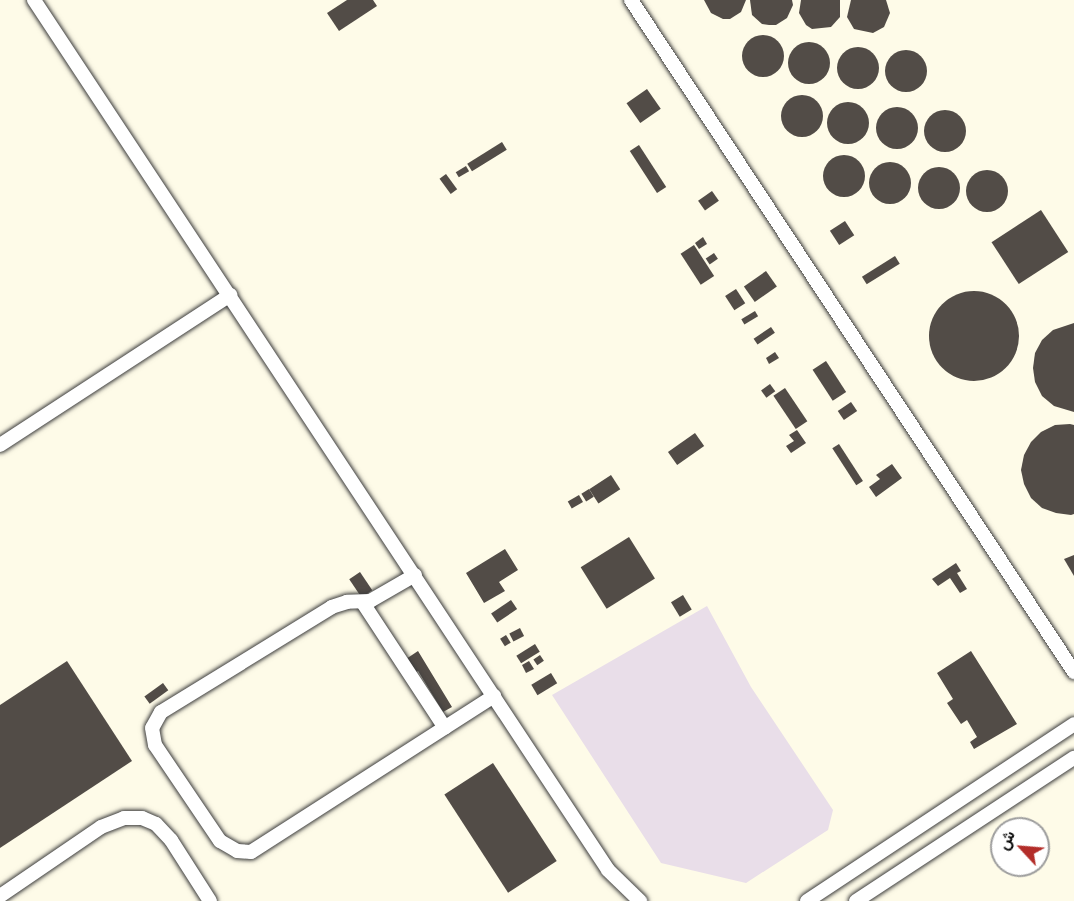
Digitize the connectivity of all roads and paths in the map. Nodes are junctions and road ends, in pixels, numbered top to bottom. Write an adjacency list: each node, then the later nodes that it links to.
1 (34, 0): 3 (street)
2 (631, 0): 7 (street)
3 (230, 296): 4 (street); 5 (street)
4 (0, 445)
5 (415, 575): 6 (street); 8 (street)
6 (363, 603): 10 (street); 10 (street)
7 (1074, 672)
8 (494, 696): 10 (street); 12 (street)
9 (1074, 724): 17 (street)
10 (446, 728)
11 (1074, 758): 18 (street)
12 (608, 870): 15 (street); 16 (street)
13 (0, 896): 14 (street)
14 (210, 901)
15 (620, 901)
16 (640, 901)
17 (807, 901)
18 (856, 901)

